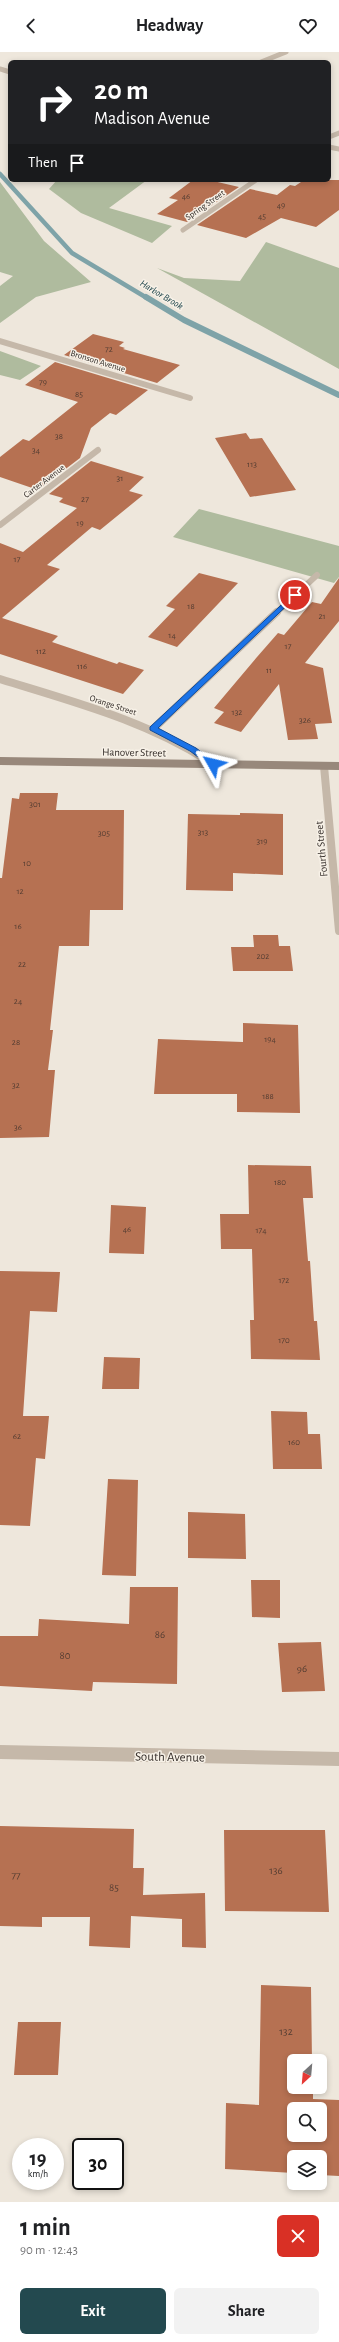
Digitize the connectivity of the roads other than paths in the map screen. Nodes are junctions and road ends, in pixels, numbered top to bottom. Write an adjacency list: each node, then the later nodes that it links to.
1 (286, 52): 2 (street)
2 (266, 60)
3 (253, 182): 4 (street, Spring Street)
4 (184, 230)
5 (0, 342): 6 (street, Bronson Avenue)
6 (190, 398)
7 (98, 450): 8 (street, Carter Avenue)
8 (0, 525)
9 (317, 575): 11 (street)
10 (0, 680): 11 (street, Orange Street)
11 (153, 729): 13 (street, Orange Street)
12 (0, 761): 13 (main road, Hanover Street)
13 (213, 764): 14 (main road, Hanover Street)
14 (324, 766): 15 (main road, Hanover Street); 16 (street, Fourth Street)
15 (339, 766)
16 (339, 931)
17 (0, 1752): 18 (street, South Avenue)
18 (339, 1759)

